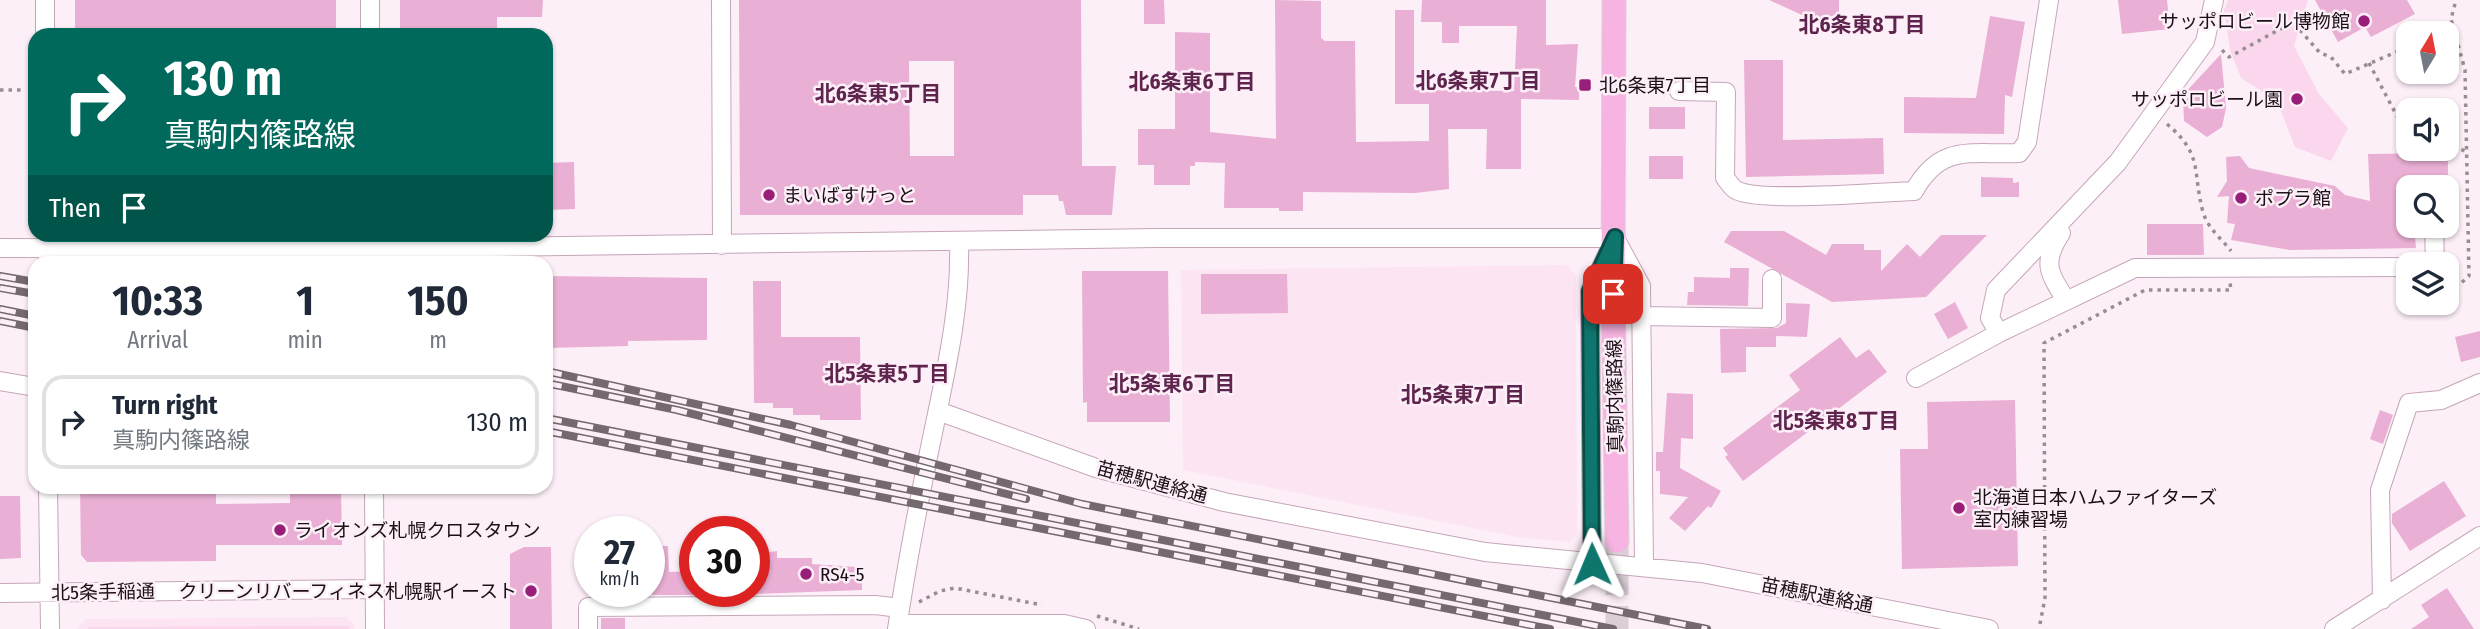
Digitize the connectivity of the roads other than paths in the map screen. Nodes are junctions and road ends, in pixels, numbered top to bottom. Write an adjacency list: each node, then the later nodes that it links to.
1 (44, 0): 7 (street)
2 (370, 0): 8 (street)
3 (721, 0): 13 (street)
4 (1614, 0): 11 (main road, 真駒内篠路線)
5 (2049, 0): 9 (street)
6 (2214, 0): 10 (street)
7 (45, 28)
8 (370, 28)
9 (1679, 91)
10 (2077, 206): 19 (street); 21 (street)
11 (1615, 237): 12 (street); 20 (street); 30 (main road, 真駒内篠路線); 31 (street)
12 (959, 242): 13 (street); 26 (street)
13 (722, 245): 16 (street)
14 (0, 248): 15 (street)
15 (48, 249): 16 (street)
16 (373, 249)
17 (2396, 267): 19 (street)
18 (1772, 279): 20 (street)
19 (2066, 300): 21 (street)
20 (1641, 316): 32 (street)
21 (1999, 333): 22 (street)
22 (1916, 378)
23 (0, 381): 25 (street)
24 (2480, 383): 36 (street)
25 (28, 386)
26 (938, 411): 31 (street, 苗穂駅連絡通); 37 (street)
27 (48, 494): 34 (street)
28 (374, 494): 33 (street)
29 (2480, 536): 36 (street)
30 (1617, 541)
31 (1592, 564): 32 (street, 苗穂駅連絡通)
32 (1644, 566): 43 (street, 苗穂駅連絡通)
33 (375, 589): 34 (street, 北5条手稲通); 41 (street)
34 (49, 592): 35 (street, 北5条手稲通); 40 (street)
35 (0, 593)
36 (2382, 600): 39 (street)
37 (898, 620): 38 (street); 42 (street)
38 (1090, 622)
39 (2360, 622): 44 (street)
40 (50, 629)
41 (375, 629)
42 (587, 629)
43 (1989, 629)
44 (2334, 629)

